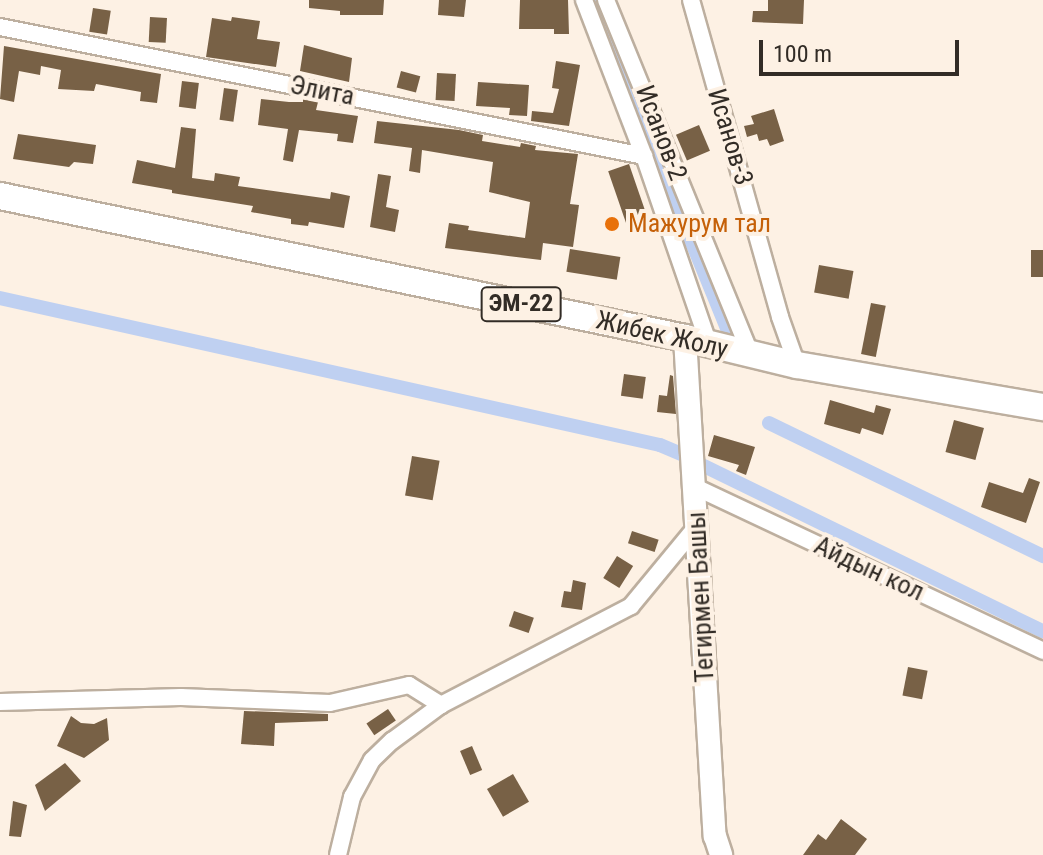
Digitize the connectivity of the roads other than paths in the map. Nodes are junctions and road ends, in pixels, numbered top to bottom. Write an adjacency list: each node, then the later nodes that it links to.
1 (584, 0): 5 (street)
2 (606, 0): 8 (street, Исанов-2)
3 (691, 0): 9 (street, Исанов-3)
4 (0, 27): 5 (street, Элита)
5 (644, 156): 7 (street)
6 (0, 196): 7 (main road, Жибек Жолу / ЭМ-22)
7 (697, 342): 8 (main road, Жибек Жолу / ЭМ-22); 11 (street, Тегирмен Башы)
8 (751, 355): 9 (main road, Жибек Жолу / ЭМ-22)
9 (797, 365): 10 (main road, Жибек Жолу / ЭМ-22)
10 (1043, 407)
11 (695, 487): 12 (street, Тегирмен Башы); 13 (street, Айдын кол)
12 (697, 526): 15 (street); 17 (street, Тегирмен Башы)
13 (1043, 651)
14 (0, 702): 15 (street)
15 (441, 705): 16 (street)
16 (338, 855)
17 (721, 855)

